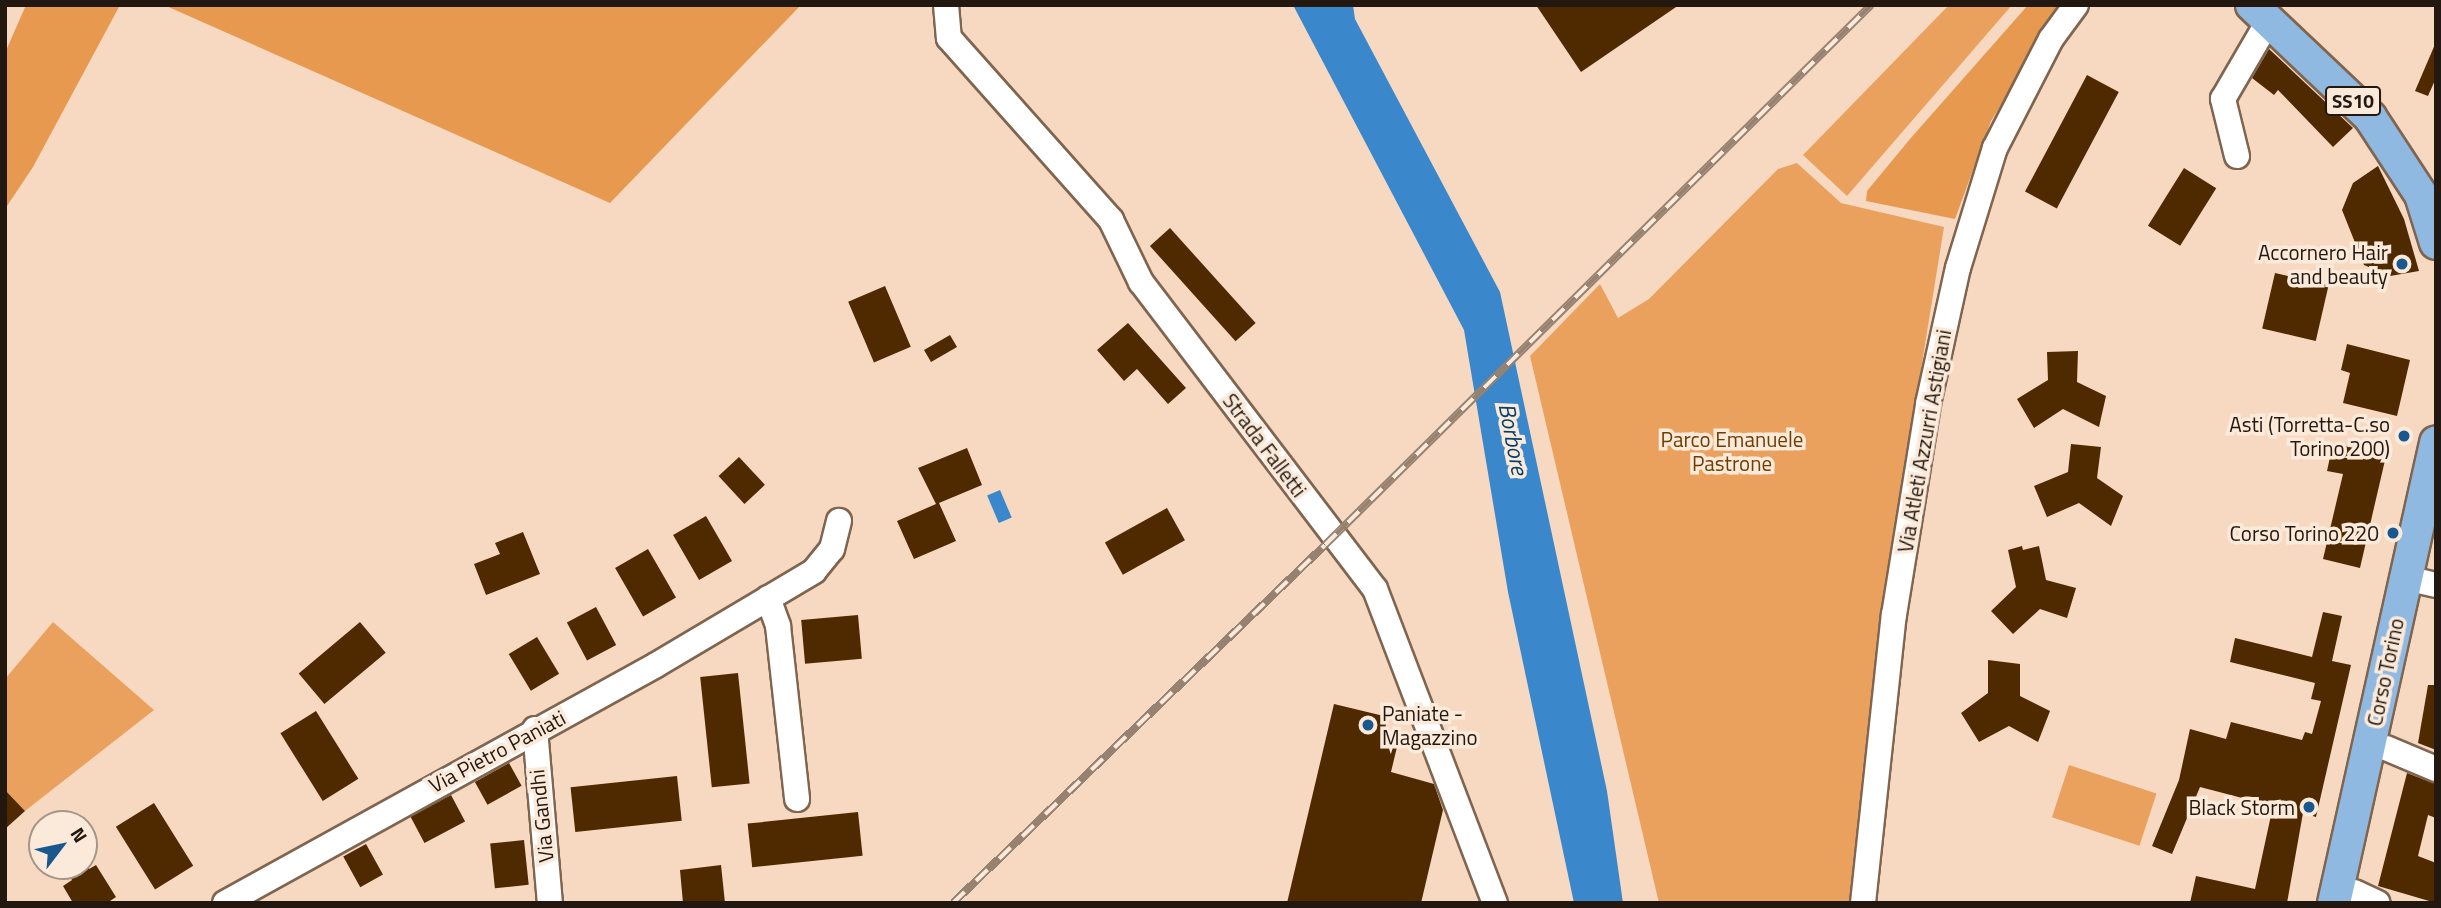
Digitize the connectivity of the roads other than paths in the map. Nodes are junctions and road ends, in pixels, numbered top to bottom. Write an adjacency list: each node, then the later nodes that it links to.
1 (946, 5): 19 (street, Strada Falletti)
2 (2076, 5): 20 (street, Via Atleti Azzurri Astigiani)
3 (2260, 13): 4 (street); 5 (main road, SS10)
4 (2237, 156)
5 (2428, 201): 6 (main road)
6 (2436, 243)
7 (2436, 442): 16 (main road, Corso Torino)
8 (839, 521): 11 (street, Via Pietro Paniati)
9 (2436, 522): 10 (main road, Corso Torino)
10 (2429, 583): 13 (main road, Corso Torino)
11 (768, 598): 12 (street, Via Pietro Paniati); 15 (street)
12 (535, 729): 17 (street, Via Pietro Paniati); 18 (street, Via Gandhi)
13 (2386, 748): 14 (street); 16 (main road, Corso Torino)
14 (2436, 769)
15 (797, 799)
16 (2354, 900)
17 (225, 903)
18 (550, 903)
19 (1495, 903)
20 (1863, 903)

